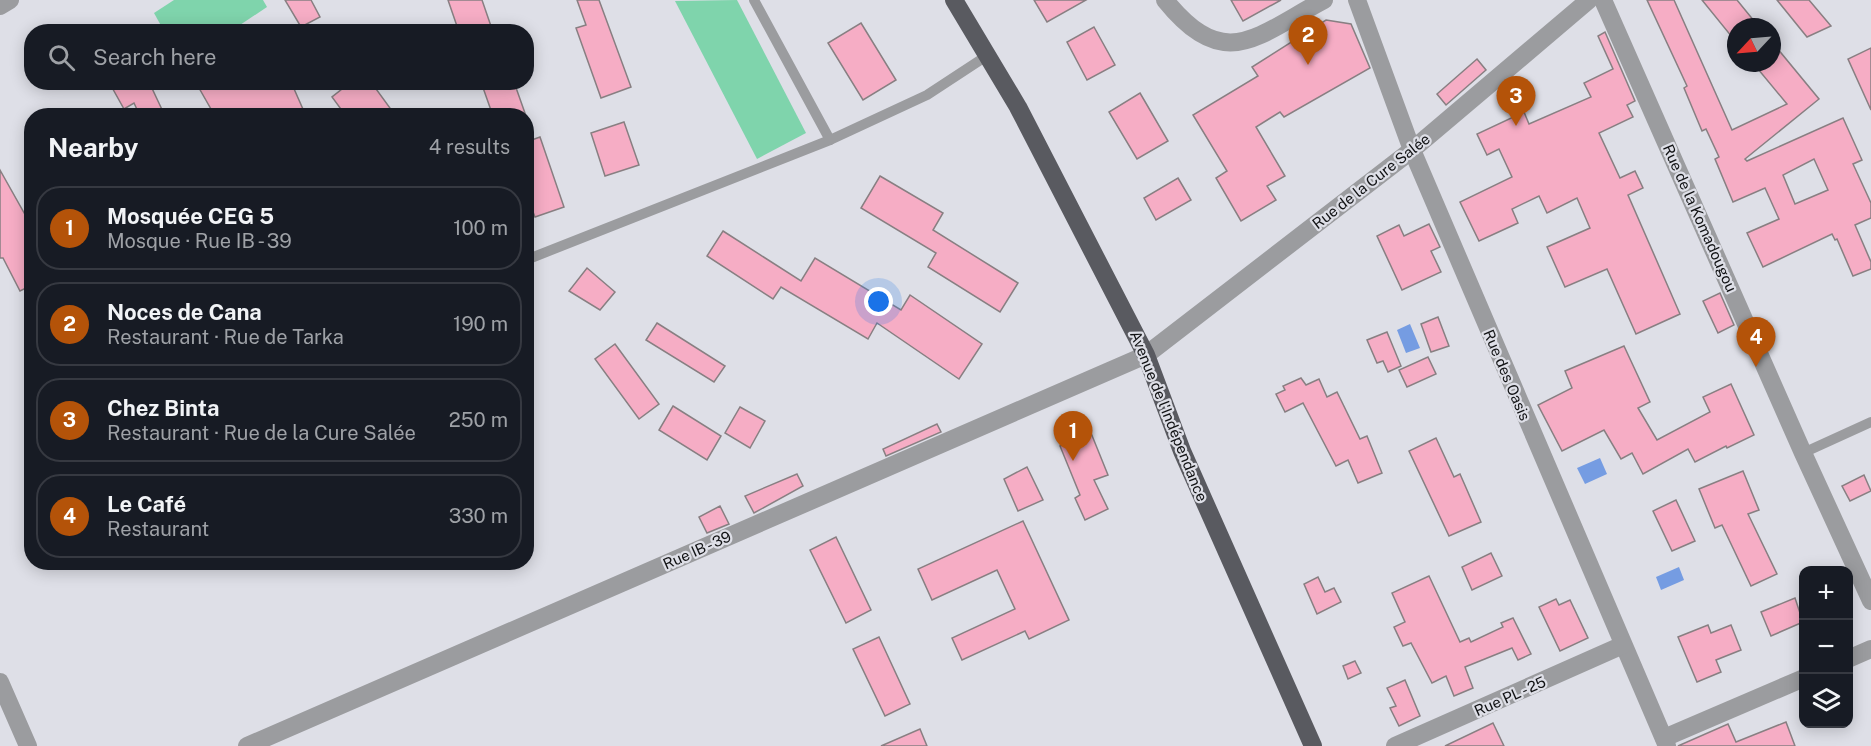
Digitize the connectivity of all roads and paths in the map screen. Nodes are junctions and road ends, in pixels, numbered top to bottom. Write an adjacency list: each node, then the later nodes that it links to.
1 (10, 0): 9 (street)
2 (754, 0): 11 (lane)
3 (954, 0): 10 (highway, Avenue de l'Indépendance)
4 (1165, 0): 5 (street)
5 (1324, 0)
6 (1357, 0): 12 (street, Rue des Oasis)
7 (1588, 0): 12 (street, Rue de la Cure Salée)
8 (1603, 0): 16 (street, Rue de la Komadougou)
9 (0, 6)
10 (988, 55): 11 (lane); 14 (highway, Avenue de l'Indépendance)
11 (830, 140): 13 (lane)
12 (1412, 150): 14 (street, Rue de la Cure Salée); 18 (street, Rue des Oasis)
13 (534, 258)
14 (1146, 355): 25 (street, Rue IB - 39); 26 (highway, Avenue de l'Indépendance)
15 (1871, 422): 16 (lane)
16 (1803, 453): 17 (street, Rue de la Komadougou)
17 (1871, 601)
18 (1623, 645): 23 (street, Rue des Oasis); 27 (street, Rue PL - 25)
19 (1871, 649): 20 (street)
20 (1853, 657)
21 (1799, 680): 23 (street)
22 (0, 682): 24 (street)
23 (1666, 742)
24 (28, 746)
25 (247, 746)
26 (1313, 746)
27 (1395, 746)

